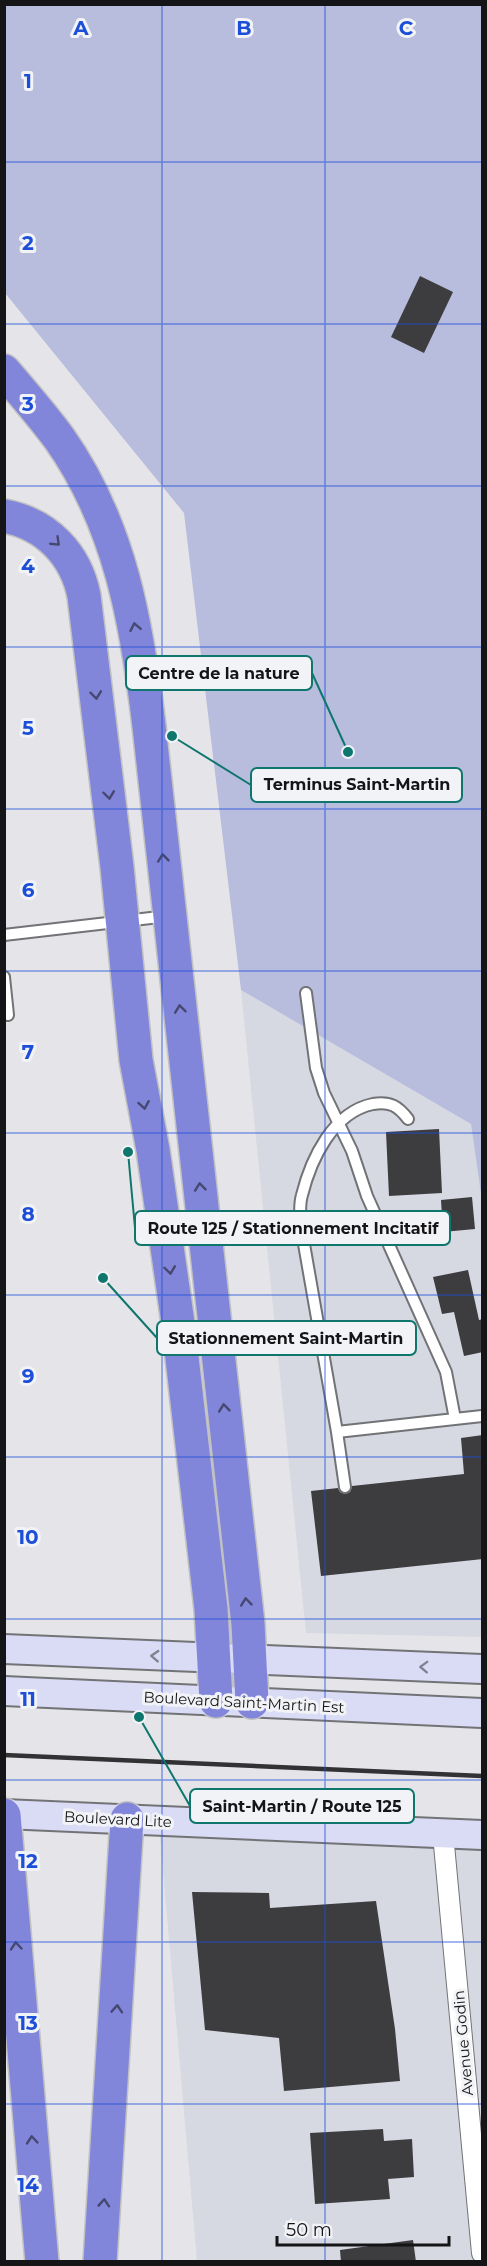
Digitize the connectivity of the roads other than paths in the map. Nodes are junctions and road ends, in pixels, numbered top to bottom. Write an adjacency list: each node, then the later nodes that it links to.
1 (4, 371): 3 (highway, one-way to 1)
2 (4, 516): 4 (highway, one-way to 4)
3 (170, 916): 4 (lane); 17 (highway, one-way to 3)
4 (123, 921): 5 (lane); 16 (highway, one-way to 16)
5 (4, 935)
6 (4, 977): 8 (lane)
7 (306, 993): 10 (lane)
8 (8, 1015)
9 (408, 1119): 10 (lane)
10 (339, 1122): 12 (lane); 13 (lane)
11 (483, 1416): 12 (lane)
12 (455, 1419): 13 (lane)
13 (337, 1432): 14 (lane)
14 (345, 1487)
15 (4, 1649): 16 (main road, one-way to 15)
16 (213, 1659): 17 (main road); 20 (highway)
17 (251, 1660): 18 (main road, one-way to 17); 21 (highway)
18 (483, 1669)
19 (4, 1692): 20 (main road, Boulevard Saint-Martin Est)
20 (216, 1701): 21 (main road, Boulevard Saint-Martin Est)
21 (252, 1702): 22 (main road, Boulevard Saint-Martin Est)
22 (483, 1713)
23 (4, 1815): 24 (main road, Boulevard Lite); 28 (highway, one-way to 23)
24 (128, 1819): 25 (main road, Boulevard Lite); 29 (highway, one-way to 24)
25 (443, 1834): 26 (main road, Boulevard Lite); 27 (street, Avenue Godin)
26 (483, 1836)
27 (483, 2253)
28 (42, 2262)
29 (100, 2262)

